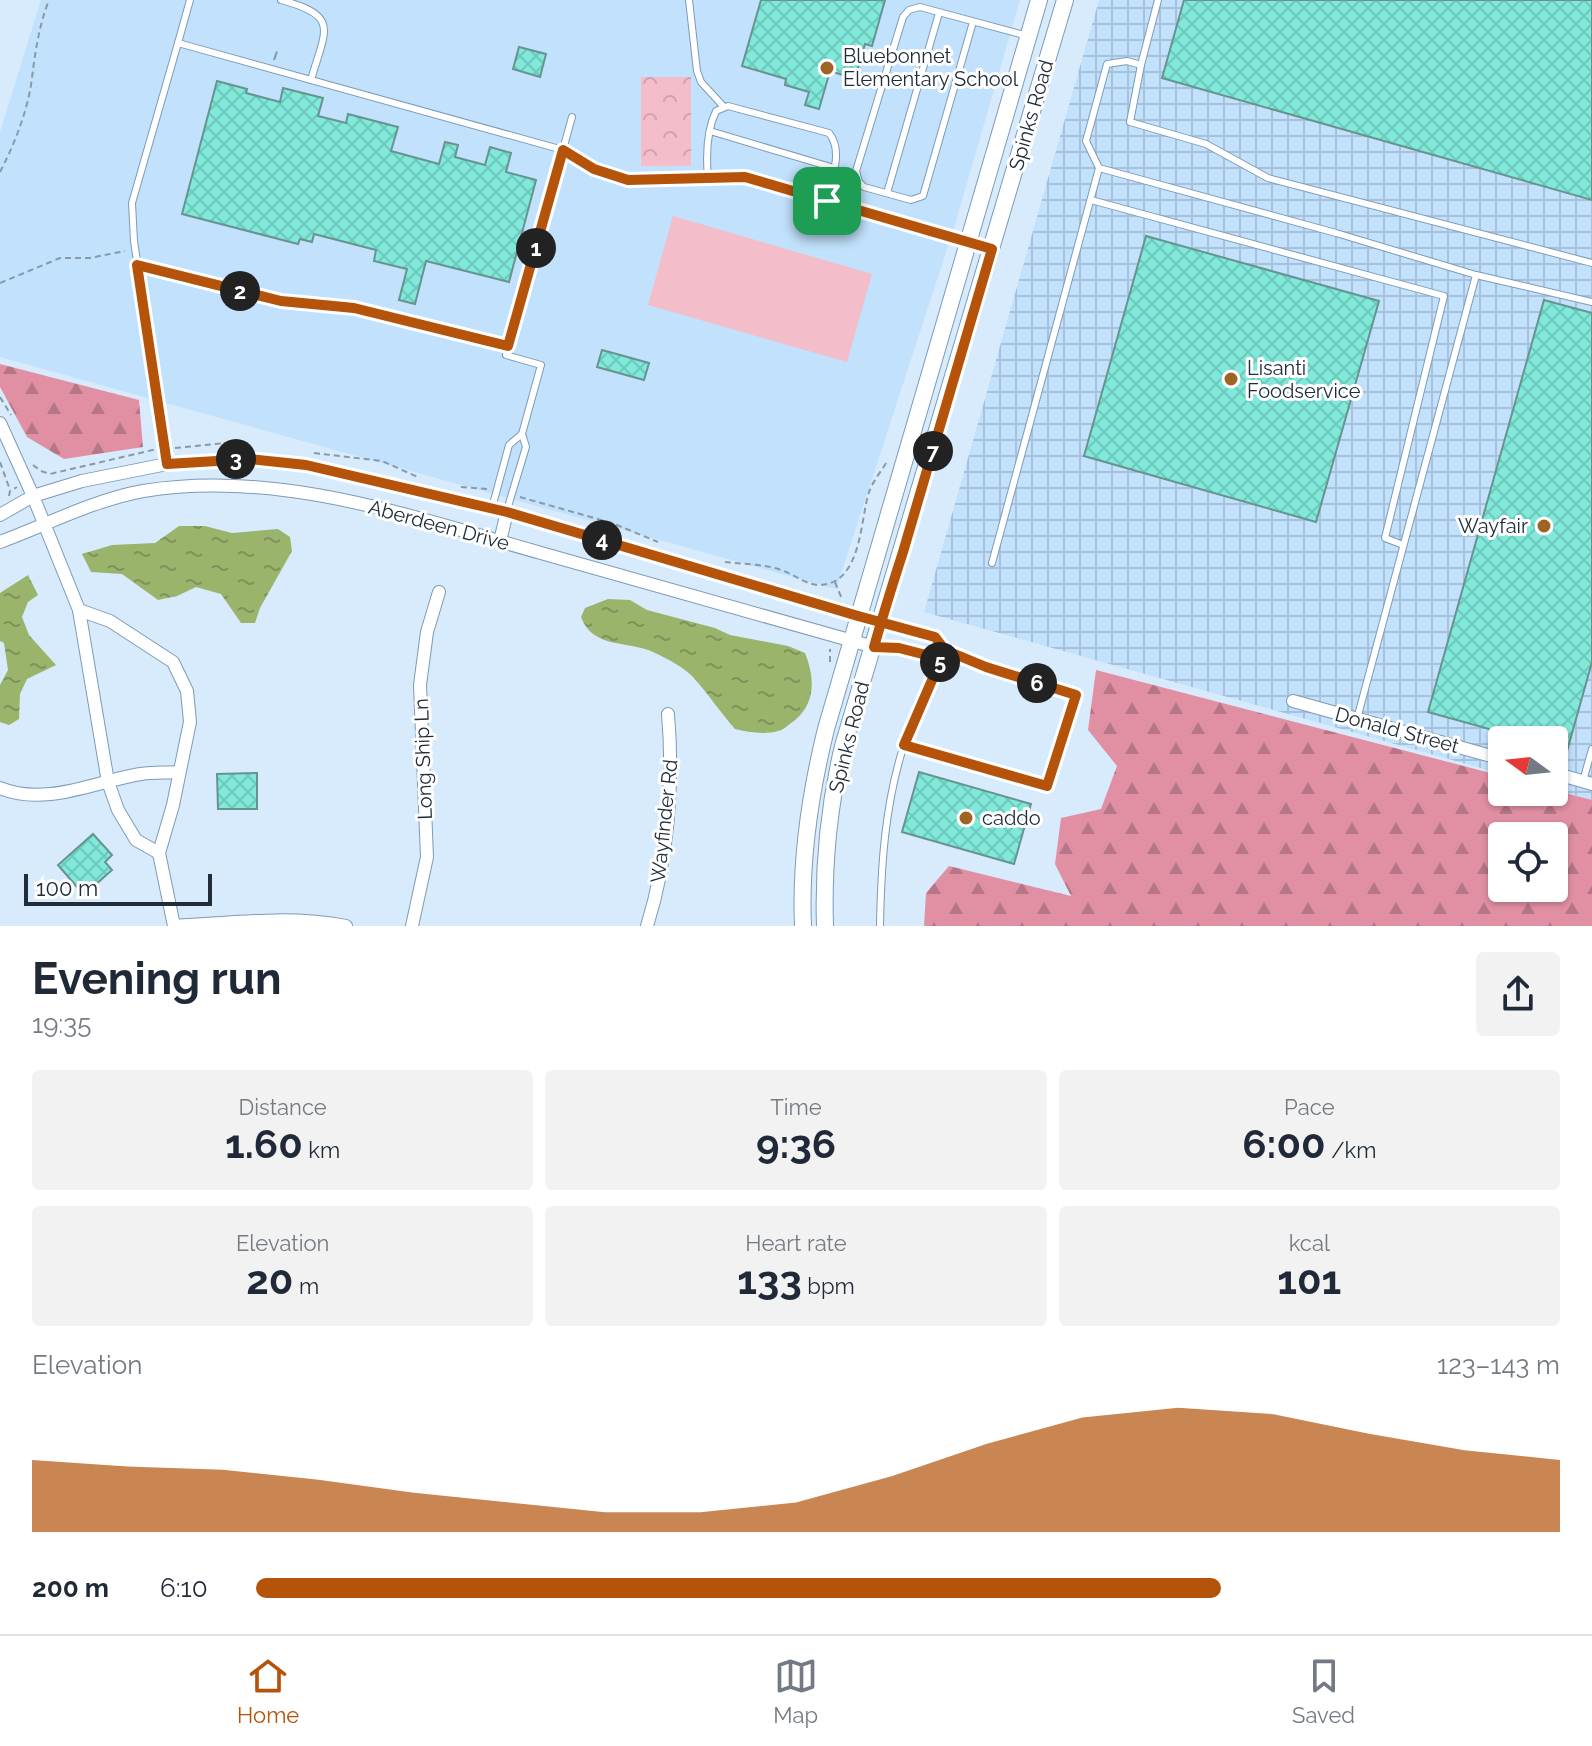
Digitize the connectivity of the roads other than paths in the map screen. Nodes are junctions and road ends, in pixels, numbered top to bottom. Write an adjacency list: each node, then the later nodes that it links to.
1 (190, 0): 11 (lane)
2 (281, 0): 13 (lane)
3 (689, 0): 14 (lane)
4 (1039, 0): 9 (main road, Spinks Road)
5 (1065, 0): 10 (main road, Spinks Road)
6 (1158, 0): 12 (lane)
7 (939, 13): 8 (lane); 21 (lane); 21 (lane)
8 (973, 22): 9 (lane); 21 (lane)
9 (1028, 36): 10 (main road); 24 (main road, Spinks Road)
10 (1052, 42): 25 (main road, Spinks Road)
11 (178, 43): 13 (lane); 27 (lane)
12 (1141, 65): 19 (lane); 26 (lane)
13 (311, 80): 17 (lane)
14 (723, 106): 16 (lane); 18 (lane)
15 (572, 117): 17 (lane)
16 (710, 131): 18 (lane); 20 (lane)
17 (563, 150): 20 (lane); 30 (lane)
18 (834, 168): 23 (lane)
19 (1099, 168): 22 (lane); 28 (lane)
20 (708, 178): 23 (lane)
21 (887, 193)
22 (1091, 200): 42 (lane); 43 (lane)
23 (827, 201): 24 (lane)
24 (968, 241): 25 (main road); 46 (main road, Spinks Road)
25 (992, 249): 47 (main road, Spinks Road)
26 (1592, 263)
27 (137, 265): 30 (lane); 33 (lane)
28 (1476, 275): 29 (lane); 42 (lane)
29 (1592, 302)
30 (508, 346): 32 (lane)
31 (0, 423): 34 (street)
32 (522, 434): 35 (lane); 36 (lane)
33 (167, 464): 34 (street, Aberdeen Drive); 35 (street, Aberdeen Drive)
34 (33, 496): 37 (street, Aberdeen Drive); 38 (street)
35 (491, 510): 36 (street, Aberdeen Drive); 39 (street)
36 (507, 512): 40 (street); 46 (street, Aberdeen Drive)
37 (0, 515)
38 (44, 526): 39 (street, Aberdeen Drive); 41 (street, Aberdeen Drive); 45 (street)
39 (485, 536): 40 (street, Aberdeen Drive)
40 (500, 541): 48 (street, Aberdeen Drive)
41 (0, 542)
42 (1403, 545): 53 (lane)
43 (992, 563)
44 (439, 592): 65 (street, Long Ship Ln)
45 (79, 610): 57 (street); 59 (street)
46 (858, 616): 47 (street, Aberdeen Drive); 48 (main road, Spinks Road)
47 (881, 622): 49 (main road, Spinks Road); 50 (lane)
48 (851, 640): 49 (street, Aberdeen Drive); 67 (main road, Spinks Road)
49 (874, 647): 50 (lane); 68 (main road, Spinks Road)
50 (945, 650): 54 (lane); 54 (lane)
51 (1293, 701): 53 (street, Donald Street)
52 (668, 714): 66 (street, Wayfinder Rd)
53 (1357, 719): 56 (street, Donald Street)
54 (904, 745): 69 (lane)
55 (1592, 749): 60 (lane)
56 (1488, 755)
57 (179, 772): 59 (street); 62 (street)
58 (1568, 777): 60 (street)
59 (108, 782): 61 (street); 62 (street)
60 (1588, 783)
61 (0, 788)
62 (159, 853): 63 (street)
63 (174, 926): 64 (street)
64 (346, 926)
65 (412, 926)
66 (647, 926)
67 (803, 926)
68 (825, 926)
69 (880, 926)

